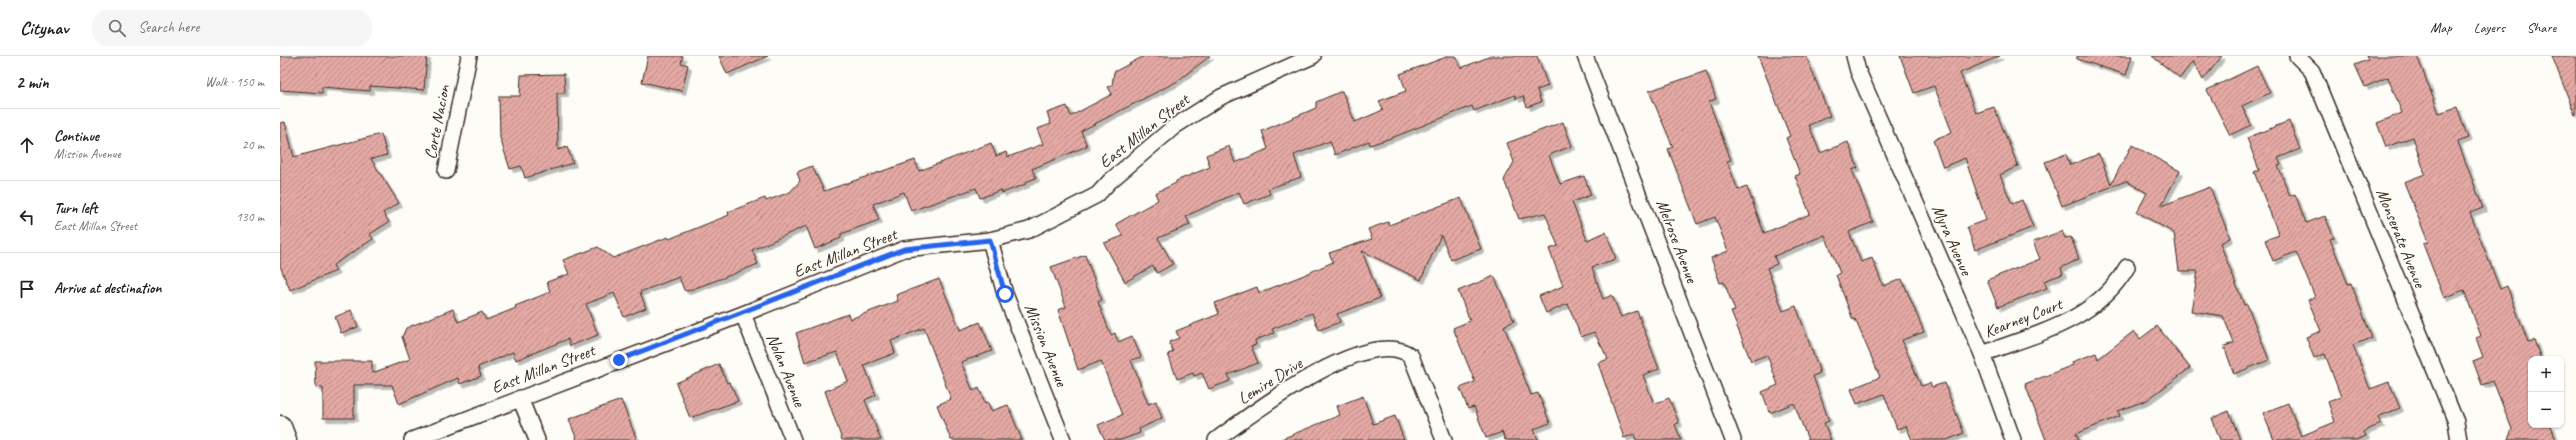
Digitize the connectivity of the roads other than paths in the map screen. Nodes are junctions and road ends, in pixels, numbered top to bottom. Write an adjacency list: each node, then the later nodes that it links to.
1 (469, 56): 6 (street, Corte Nacion)
2 (1313, 56): 7 (street, East Millan Street)
3 (1585, 56): 20 (street, Melrose Avenue)
4 (1854, 56): 10 (street, Myra Avenue)
5 (2297, 56): 22 (street, Monserate Avenue)
6 (446, 172)
7 (990, 240): 9 (street, East Millan Street); 17 (street, Mission Avenue)
8 (2127, 267): 10 (street, Kearney Court)
9 (743, 314): 11 (street, East Millan Street); 16 (street, Nolan Avenue)
10 (1982, 354): 21 (street, Myra Avenue)
11 (520, 398): 14 (street, East Millan Street); 15 (street)
12 (280, 427): 13 (street)
13 (285, 440)
14 (412, 440)
15 (537, 440)
16 (793, 440)
17 (1063, 440)
18 (1216, 440): 19 (street, Lemire Drive)
19 (1444, 440)
20 (1733, 440)
21 (2013, 440)
22 (2459, 440)

